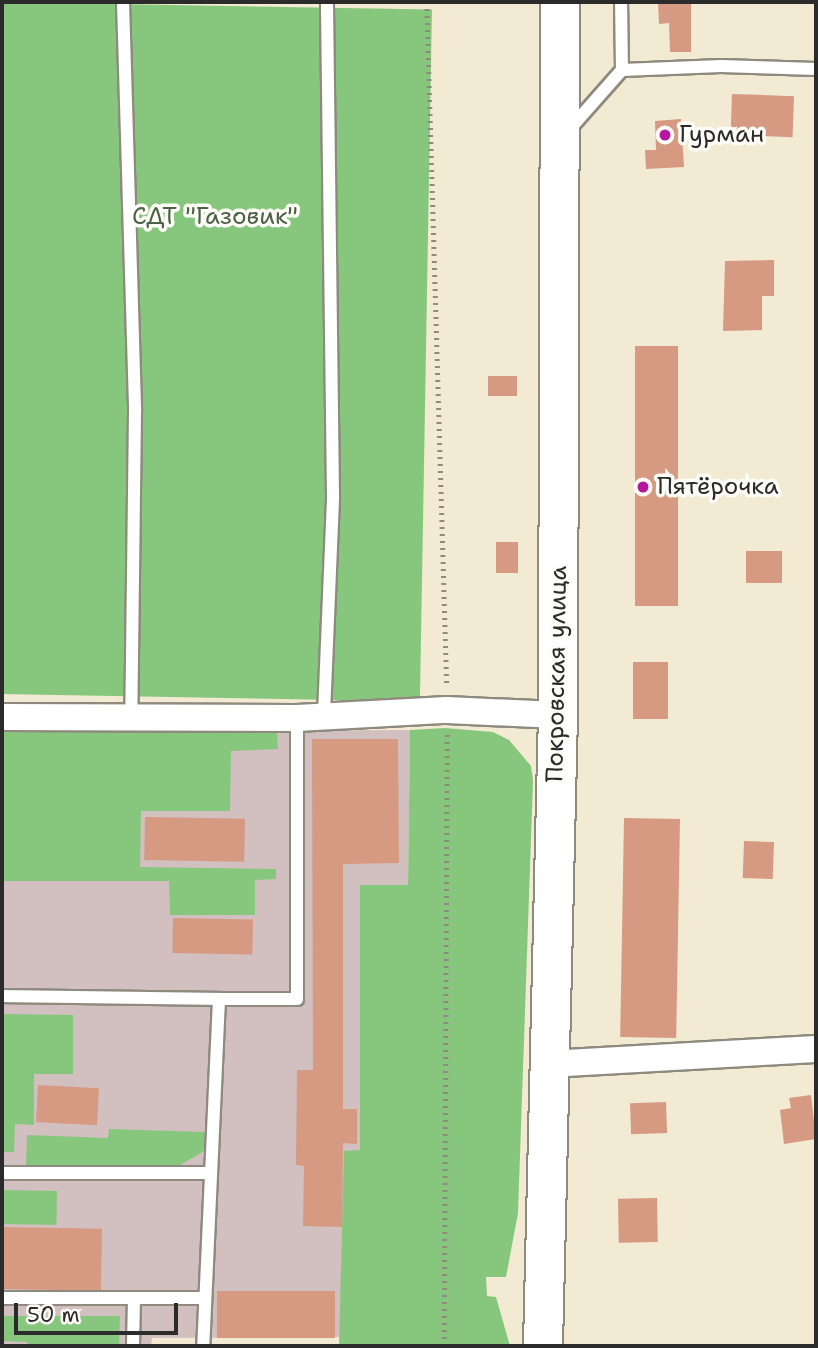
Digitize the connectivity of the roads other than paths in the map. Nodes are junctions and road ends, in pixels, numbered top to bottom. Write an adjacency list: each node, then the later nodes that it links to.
1 (123, 2): 12 (lane)
2 (327, 2): 8 (lane)
3 (560, 2): 7 (main road, Покровская улица)
4 (621, 2): 6 (lane)
5 (816, 69): 6 (lane)
6 (622, 70): 7 (lane)
7 (559, 140): 9 (main road, Покровская улица)
8 (324, 714): 9 (street); 11 (street)
9 (558, 715): 16 (main road, Покровская улица)
10 (2, 717): 12 (street)
11 (297, 718): 12 (street); 14 (lane)
12 (131, 720)
13 (2, 996): 14 (lane)
14 (219, 999): 18 (lane)
15 (816, 1049): 16 (street)
16 (548, 1063): 24 (main road, Покровская улица)
17 (2, 1173): 18 (lane)
18 (211, 1173): 21 (lane)
19 (2, 1298): 20 (lane)
20 (134, 1298): 21 (lane); 22 (lane)
21 (205, 1298): 23 (lane)
22 (133, 1346)
23 (203, 1346)
24 (543, 1346)

